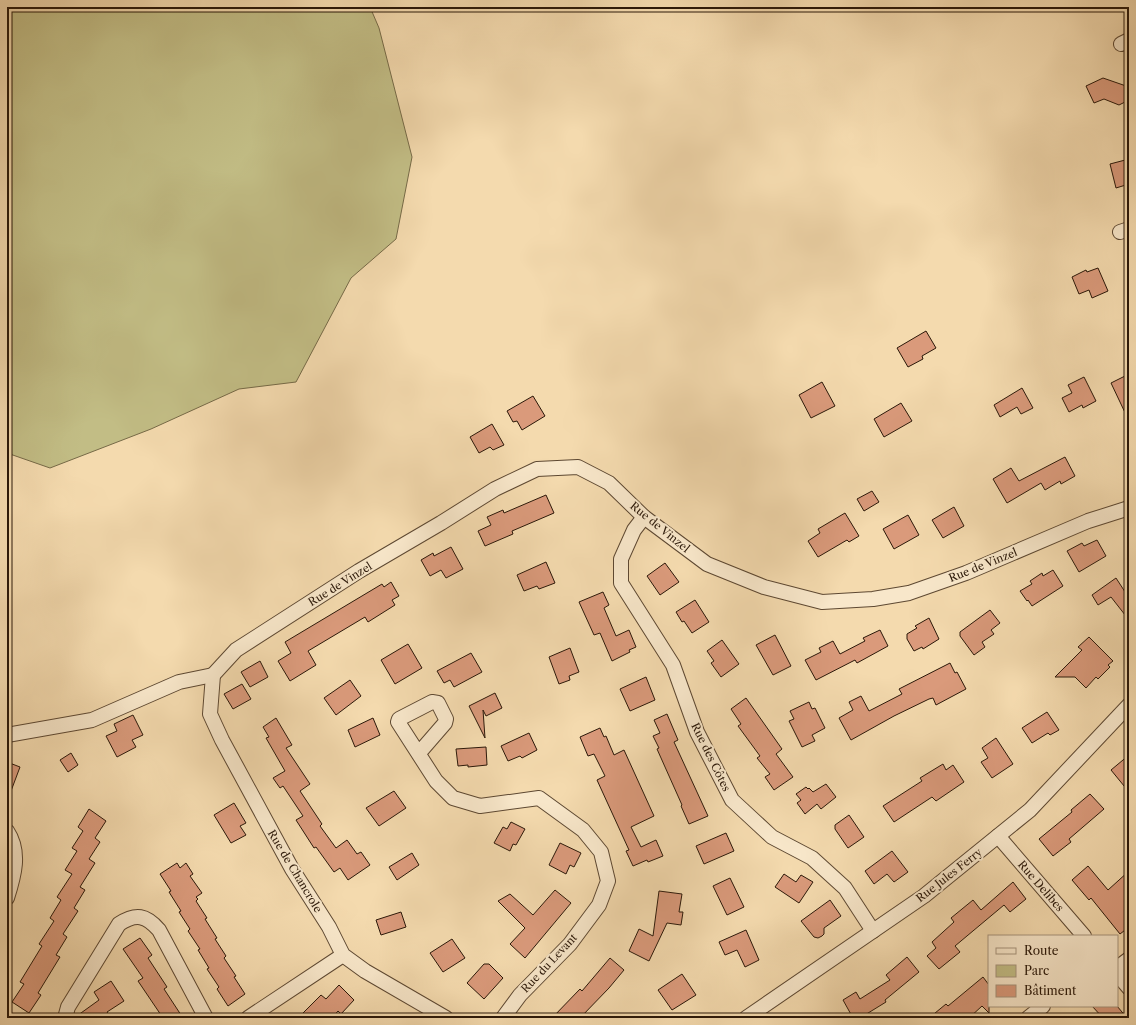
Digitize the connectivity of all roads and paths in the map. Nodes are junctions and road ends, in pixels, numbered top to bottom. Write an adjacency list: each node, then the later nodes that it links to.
1 (1129, 508): 2 (street, Rue de Vinzel)
2 (644, 517): 3 (street, Rue de Vinzel); 10 (street, Rue des Côtes)
3 (212, 675): 5 (street); 12 (street, Rue de Chancrole)
4 (1129, 705): 8 (street, Rue Jules Ferry)
5 (7, 735)
6 (419, 753): 22 (street, Rue du Levant)
7 (7, 831): 9 (street)
8 (998, 836): 10 (street, Rue Jules Ferry); 11 (street, Rue Delibes)
9 (7, 898)
10 (873, 931): 23 (street, Rue Jules Ferry)
11 (1083, 935)
12 (343, 955): 20 (street); 21 (street, Rue de Chancrole)
13 (1129, 959): 14 (street)
14 (1118, 967)
15 (1118, 975): 16 (street)
16 (1129, 988)
17 (1042, 1007): 24 (street)
18 (65, 1018): 19 (street)
19 (206, 1018)
20 (248, 1018)
21 (446, 1018)
22 (503, 1018)
23 (746, 1018)
24 (1028, 1018)

